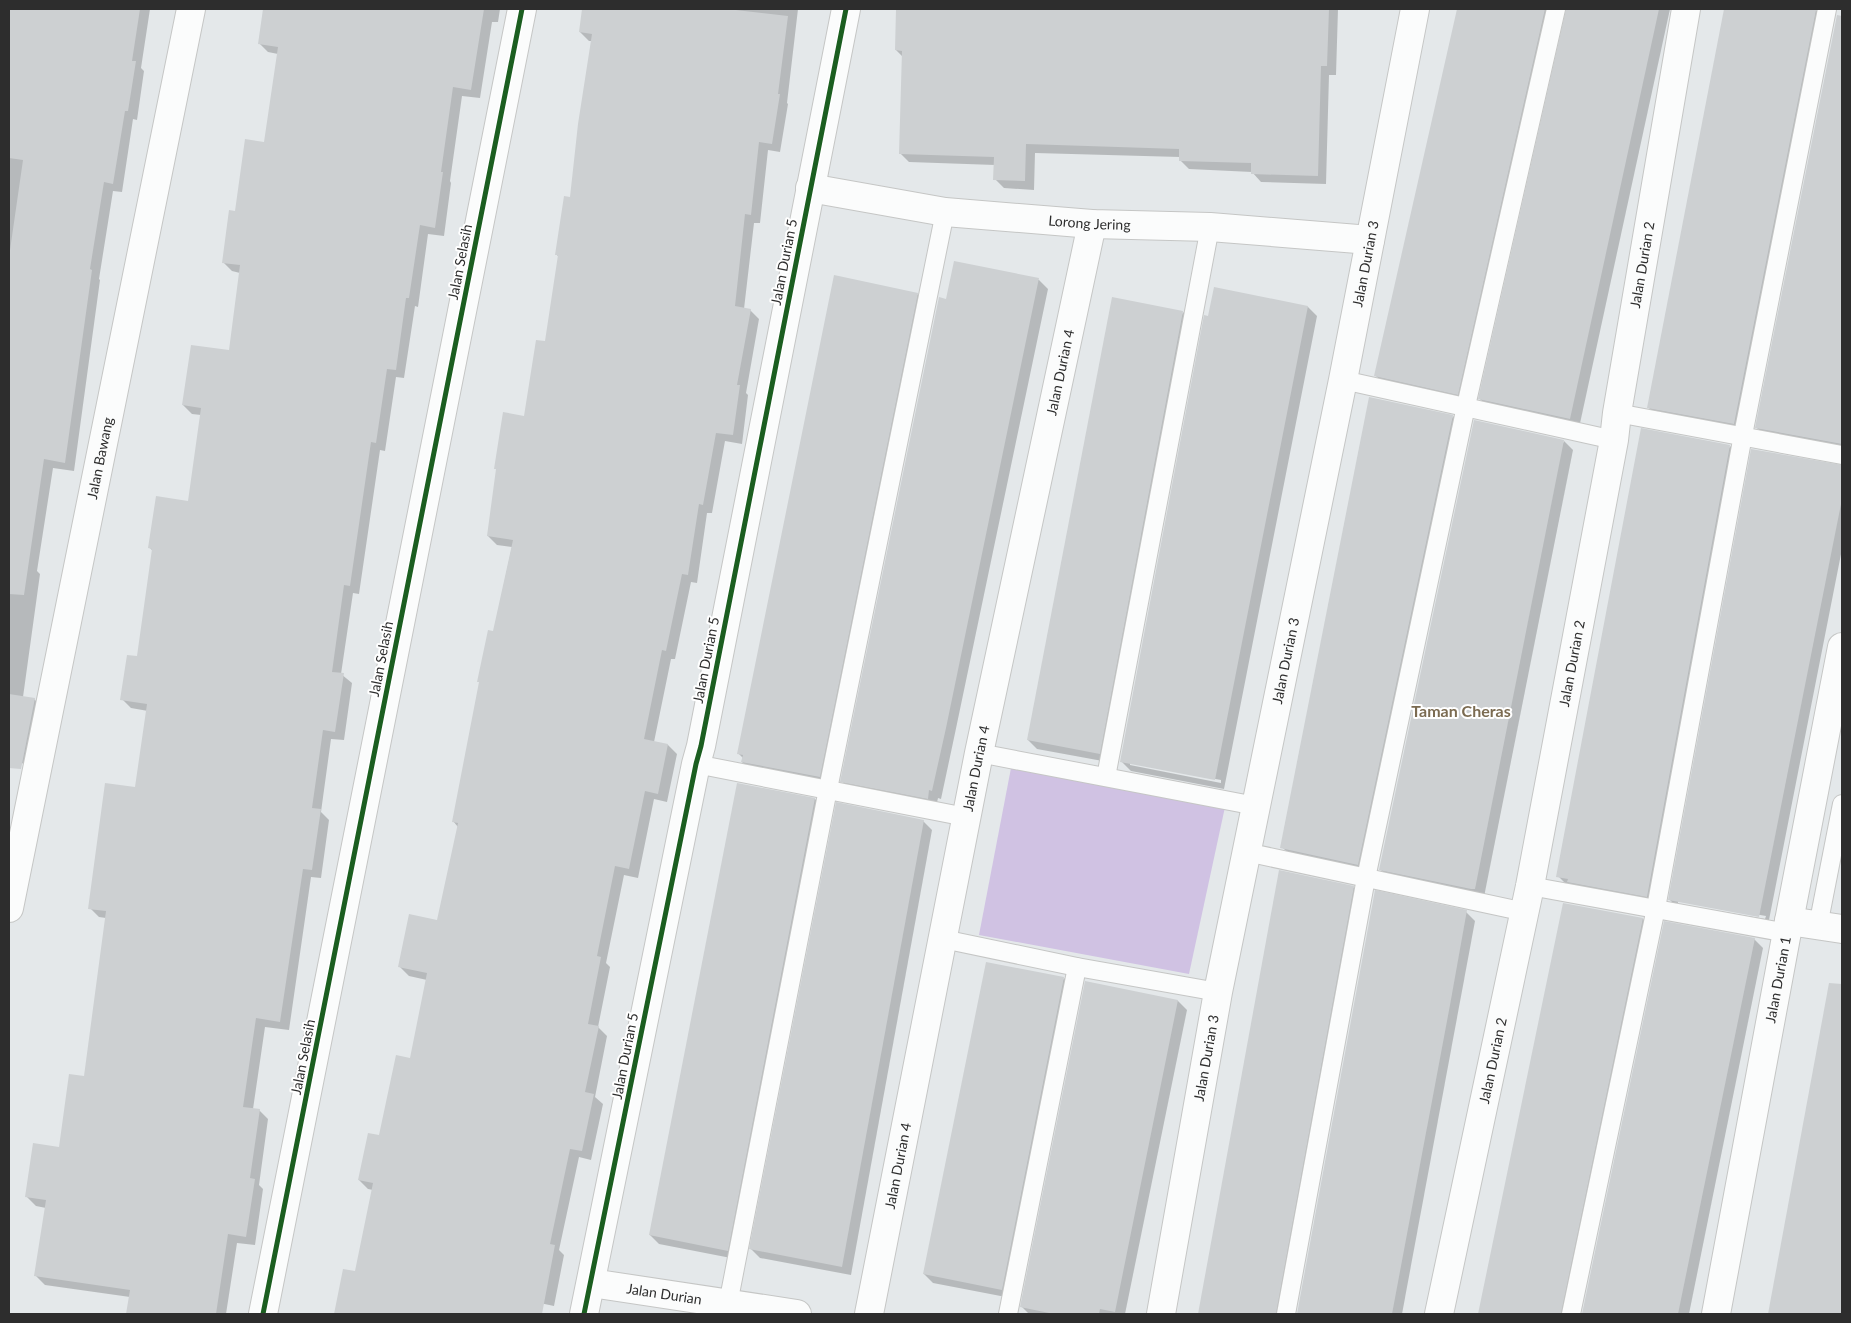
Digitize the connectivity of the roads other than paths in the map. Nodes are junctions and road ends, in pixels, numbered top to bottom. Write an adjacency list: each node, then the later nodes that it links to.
1 (191, 9): 30 (street, Jalan Bawang)
2 (522, 9): 40 (street, Jalan Selasih)
3 (846, 9): 8 (street, Jalan Durian 5)
4 (1415, 9): 12 (street, Jalan Durian 3)
5 (1556, 9): 14 (lane)
6 (1686, 9): 15 (street, Jalan Durian 2)
7 (1827, 9): 16 (lane)
8 (810, 188): 9 (street, Lorong Jering); 21 (street, Jalan Durian 5)
9 (945, 212): 10 (street, Lorong Jering); 23 (lane)
10 (1092, 224): 11 (street, Lorong Jering); 20 (street, Jalan Durian 4)
11 (1210, 227): 12 (street, Lorong Jering); 22 (lane)
12 (1370, 240): 13 (street, Jalan Durian 3)
13 (1343, 380): 14 (lane); 25 (street, Jalan Durian 3)
14 (1466, 406): 17 (lane); 28 (lane)
15 (1617, 413): 16 (lane); 17 (street, Jalan Durian 2)
16 (1743, 435): 18 (lane); 31 (lane)
17 (1614, 440): 29 (street, Jalan Durian 2)
18 (1842, 455)
19 (1842, 647): 33 (street, Jalan Durian 1)
20 (979, 753): 22 (lane); 26 (street, Jalan Durian 4)
21 (696, 764): 23 (lane); 38 (street, Jalan Durian 5)
22 (1106, 777): 25 (lane)
23 (828, 789): 26 (lane); 39 (lane)
24 (1842, 804): 34 (lane)
25 (1256, 806): 27 (street, Jalan Durian 3)
26 (966, 817): 35 (street, Jalan Durian 4)
27 (1246, 852): 28 (lane); 37 (street, Jalan Durian 3)
28 (1366, 878): 32 (lane); 46 (lane)
29 (1530, 886): 31 (lane); 32 (street, Jalan Durian 2)
30 (9, 908)
31 (1656, 908): 33 (lane); 48 (lane)
32 (1525, 912): 47 (street, Jalan Durian 2)
33 (1788, 927): 34 (street); 49 (street, Jalan Durian 1)
34 (1830, 927)
35 (942, 939): 36 (lane); 43 (street, Jalan Durian 4)
36 (1077, 968): 37 (lane); 44 (lane)
37 (1218, 992): 45 (street, Jalan Durian 3)
38 (591, 1283): 39 (street, Jalan Durian); 41 (street, Jalan Durian 5)
39 (728, 1304): 42 (street, Jalan Durian)
40 (263, 1314)
41 (584, 1314)
42 (798, 1314)
43 (869, 1314)
44 (1008, 1314)
45 (1161, 1314)
46 (1286, 1314)
47 (1439, 1314)
48 (1571, 1314)
49 (1716, 1314)

